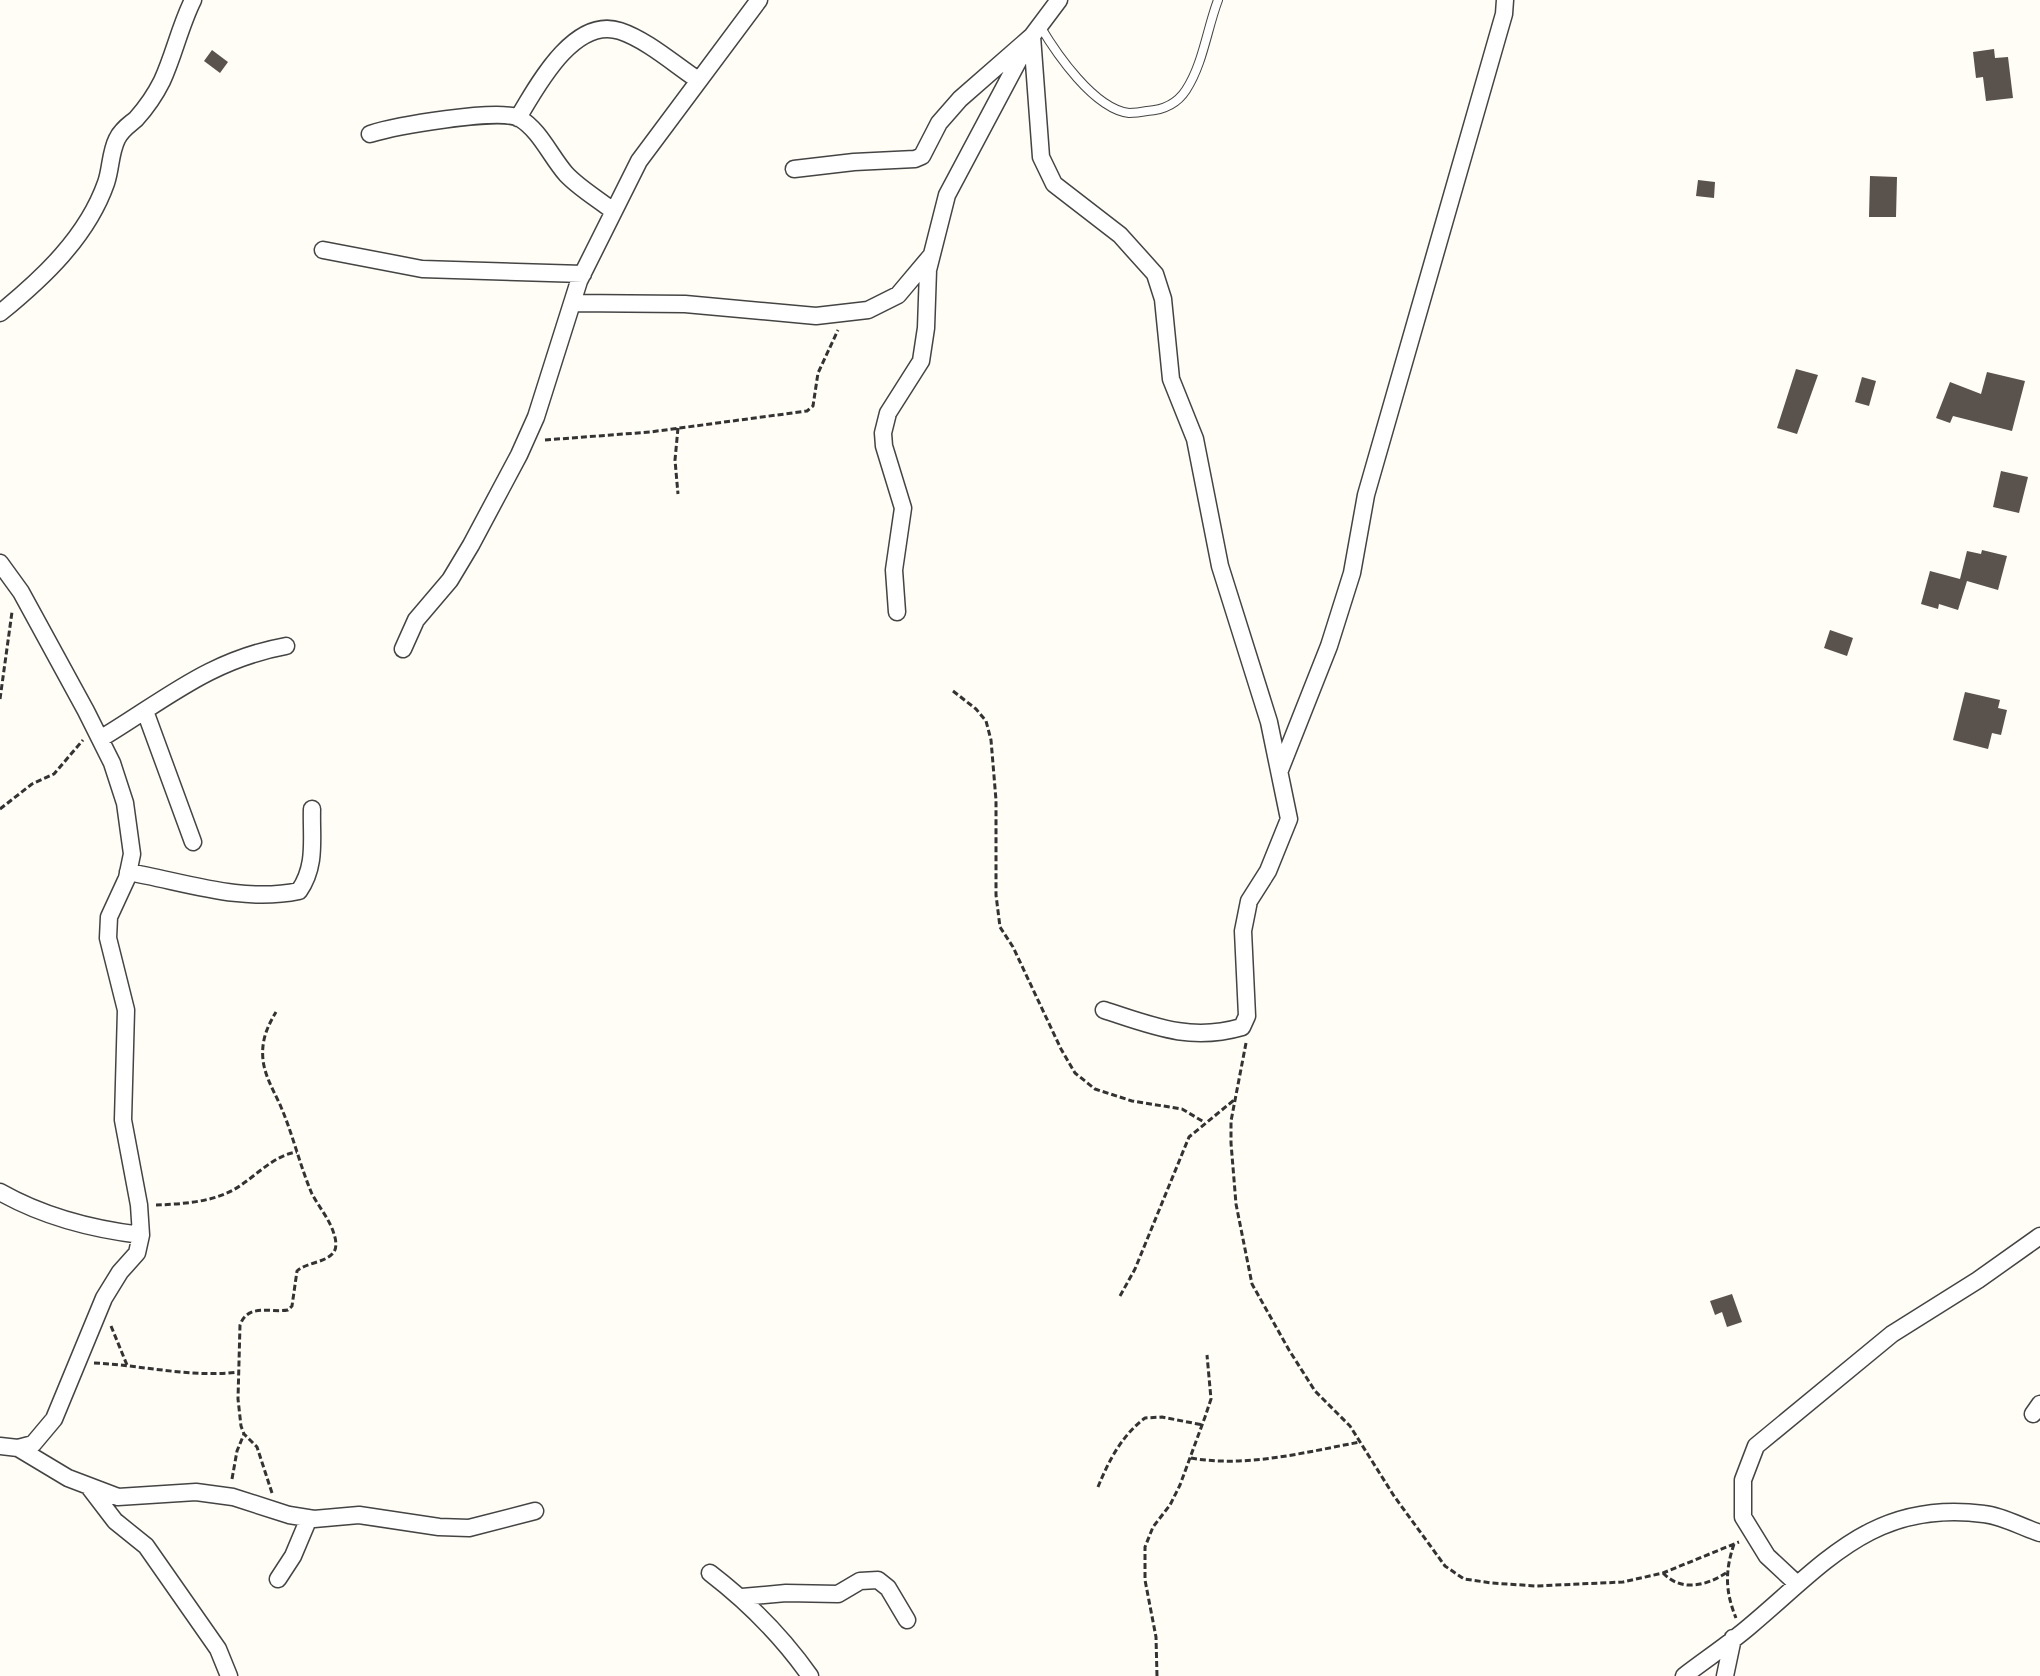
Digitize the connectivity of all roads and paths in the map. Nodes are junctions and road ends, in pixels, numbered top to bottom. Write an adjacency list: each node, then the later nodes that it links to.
1 (193, 0): 16 (street)
2 (759, 0): 7 (street)
3 (1059, 0): 6 (street)
4 (1218, 0): 6 (lane)
5 (1505, 0): 30 (street)
6 (1036, 31): 10 (street); 13 (street); 30 (street)
7 (698, 80): 8 (street); 11 (street)
8 (518, 118): 9 (street); 11 (street)
9 (370, 134)
10 (794, 169)
11 (613, 211): 14 (street)
12 (323, 250): 14 (street)
13 (931, 255): 17 (street); 23 (street)
14 (583, 274): 15 (street)
15 (572, 303): 17 (street); 19 (street)
16 (0, 313)
17 (841, 313): 18 (path)
18 (678, 428): 19 (path); 20 (path)
19 (525, 441): 25 (street)
20 (678, 494)
21 (0, 563): 22 (street)
22 (21, 592): 27 (path); 29 (street)
23 (897, 612)
24 (286, 646): 28 (street)
25 (403, 649)
26 (953, 691): 39 (path)
27 (0, 699)
28 (145, 711): 29 (street); 33 (street)
29 (97, 734): 32 (path); 34 (street)
30 (1280, 770): 37 (street)
31 (312, 808): 34 (street)
32 (0, 809)
33 (193, 843)
34 (128, 872): 42 (street)
35 (1104, 1010): 37 (street)
36 (276, 1012): 40 (path)
37 (1245, 1023): 38 (path)
38 (1235, 1099): 39 (path); 53 (path)
39 (1204, 1122): 45 (path)
40 (297, 1152): 42 (path); 50 (path)
41 (0, 1192): 43 (street)
42 (139, 1205): 43 (street)
43 (141, 1235): 46 (street)
44 (2040, 1236): 64 (street)
45 (1120, 1296)
46 (98, 1311): 48 (street); 49 (path)
47 (1207, 1355): 51 (path)
48 (77, 1362): 49 (path); 55 (street)
49 (127, 1365): 50 (path)
50 (238, 1372): 52 (path)
51 (1203, 1425): 56 (path); 58 (path)
52 (244, 1434): 59 (path); 61 (path)
53 (1360, 1442): 56 (path); 67 (path)
54 (0, 1446): 55 (street)
55 (18, 1448): 57 (street)
56 (1191, 1458): 76 (path)
57 (88, 1487): 59 (street); 74 (street)
58 (1098, 1487)
59 (226, 1496): 61 (street)
60 (535, 1511): 62 (street)
61 (277, 1512): 62 (street)
62 (309, 1518): 69 (street)
63 (2040, 1533): 70 (street)
64 (1755, 1538): 65 (path); 70 (street)
65 (1734, 1544): 67 (path); 68 (path)
66 (710, 1572): 71 (street)
67 (1663, 1573): 68 (path)
68 (1726, 1573): 73 (path)
69 (278, 1579)
70 (1796, 1583): 73 (street)
71 (742, 1597): 72 (street); 75 (street)
72 (907, 1620)
73 (1738, 1635): 77 (street); 78 (street)
74 (229, 1676)
75 (810, 1676)
76 (1157, 1676)
77 (1684, 1676)
78 (1725, 1676)

